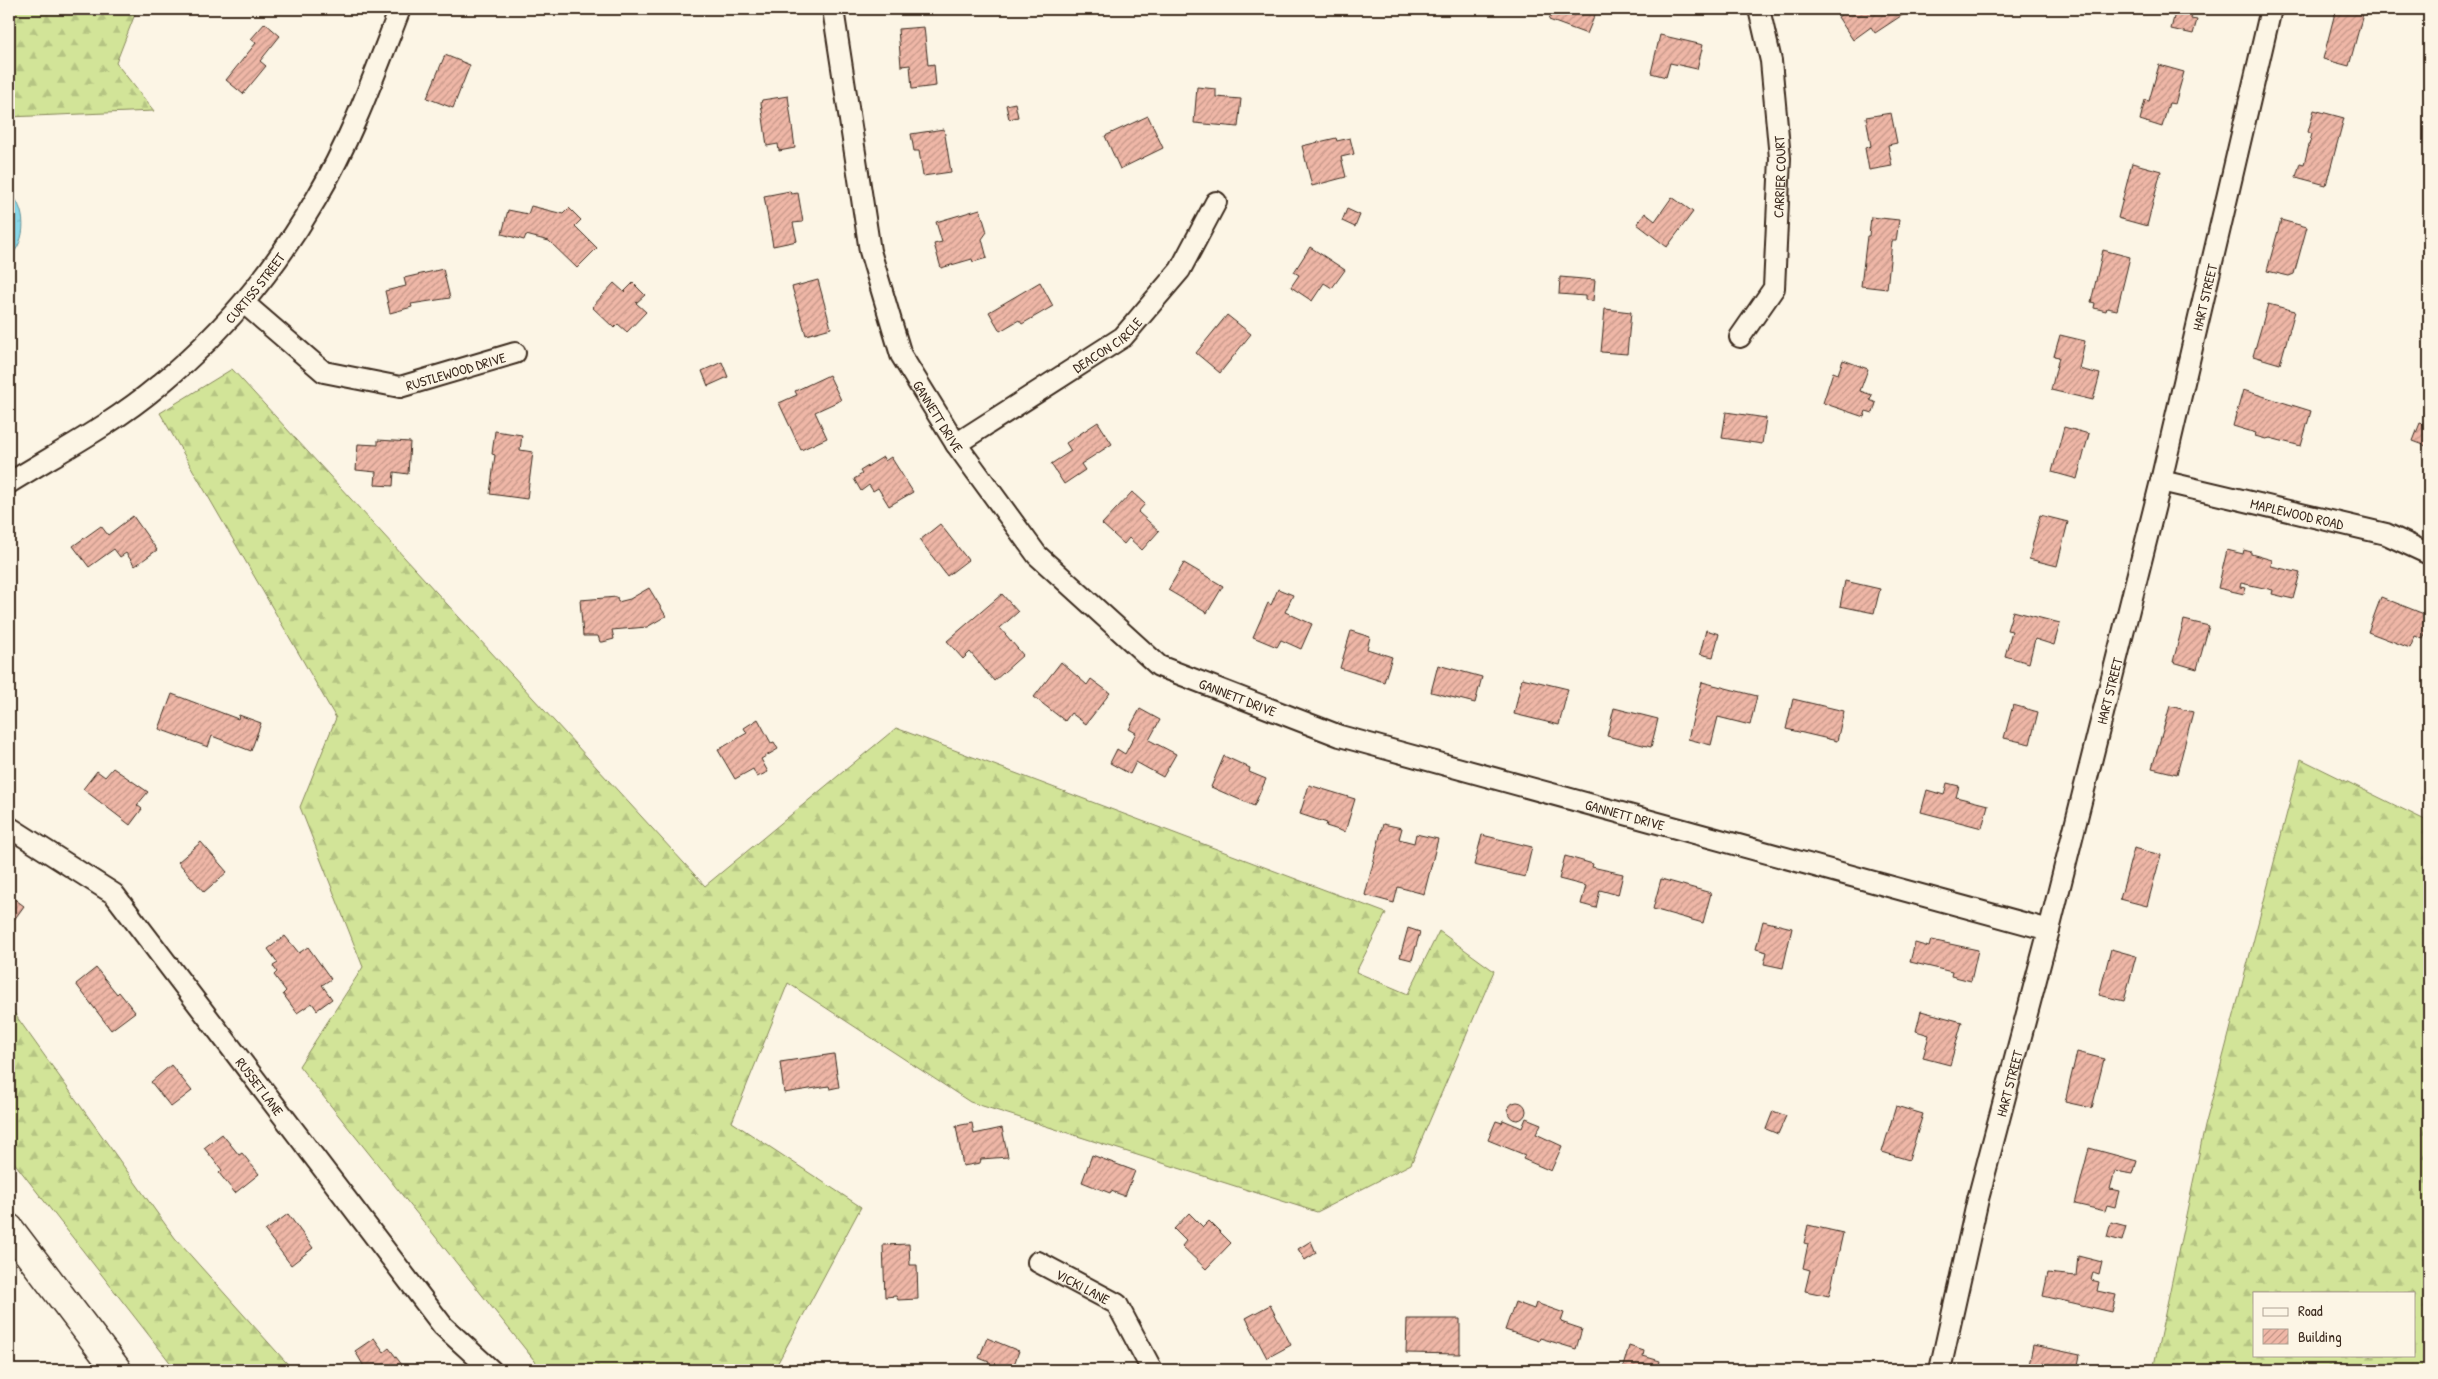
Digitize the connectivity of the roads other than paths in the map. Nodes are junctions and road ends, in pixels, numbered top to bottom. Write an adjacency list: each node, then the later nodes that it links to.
1 (400, 9): 6 (street, CURTISS STREET)
2 (833, 9): 9 (street, GANNETT DRIVE)
3 (1759, 9): 7 (street, CARRIER COURT)
4 (2271, 9): 10 (street, HART STREET)
5 (1216, 202): 9 (street, DEACON CIRCLE)
6 (244, 303): 8 (street, RUSTLEWOOD DRIVE); 11 (street, CURTISS STREET)
7 (1740, 336)
8 (515, 353)
9 (956, 444): 14 (street, GANNETT DRIVE)
10 (2161, 480): 12 (street, MAPLEWOOD ROAD); 14 (street, HART STREET)
11 (9, 483)
12 (2429, 554)
13 (9, 827): 18 (street, RUSSET LANE)
14 (2048, 930): 20 (street, HART STREET)
15 (9, 1228): 17 (highway)
16 (1038, 1262): 19 (street, VICKI LANE)
17 (117, 1370)
18 (491, 1370)
19 (1152, 1370)
20 (1940, 1370)

